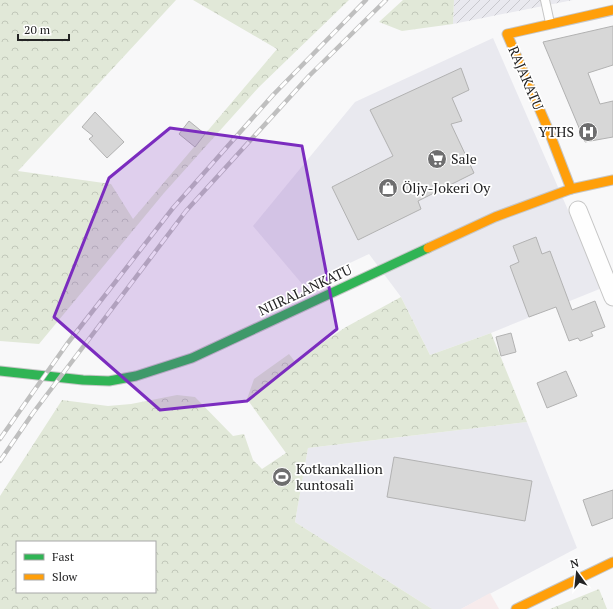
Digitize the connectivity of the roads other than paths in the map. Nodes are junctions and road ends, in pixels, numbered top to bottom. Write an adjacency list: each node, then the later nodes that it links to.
1 (545, 0): 3 (lane)
2 (613, 10): 3 (main road)
3 (550, 24): 5 (main road, RAJAKATU)
4 (613, 180): 5 (main road, NIIRALANKATU)
5 (571, 189): 8 (main road, NIIRALANKATU)
6 (578, 210): 7 (street)
7 (613, 297)
8 (0, 371)
9 (613, 562): 10 (main road)
10 (516, 609)

